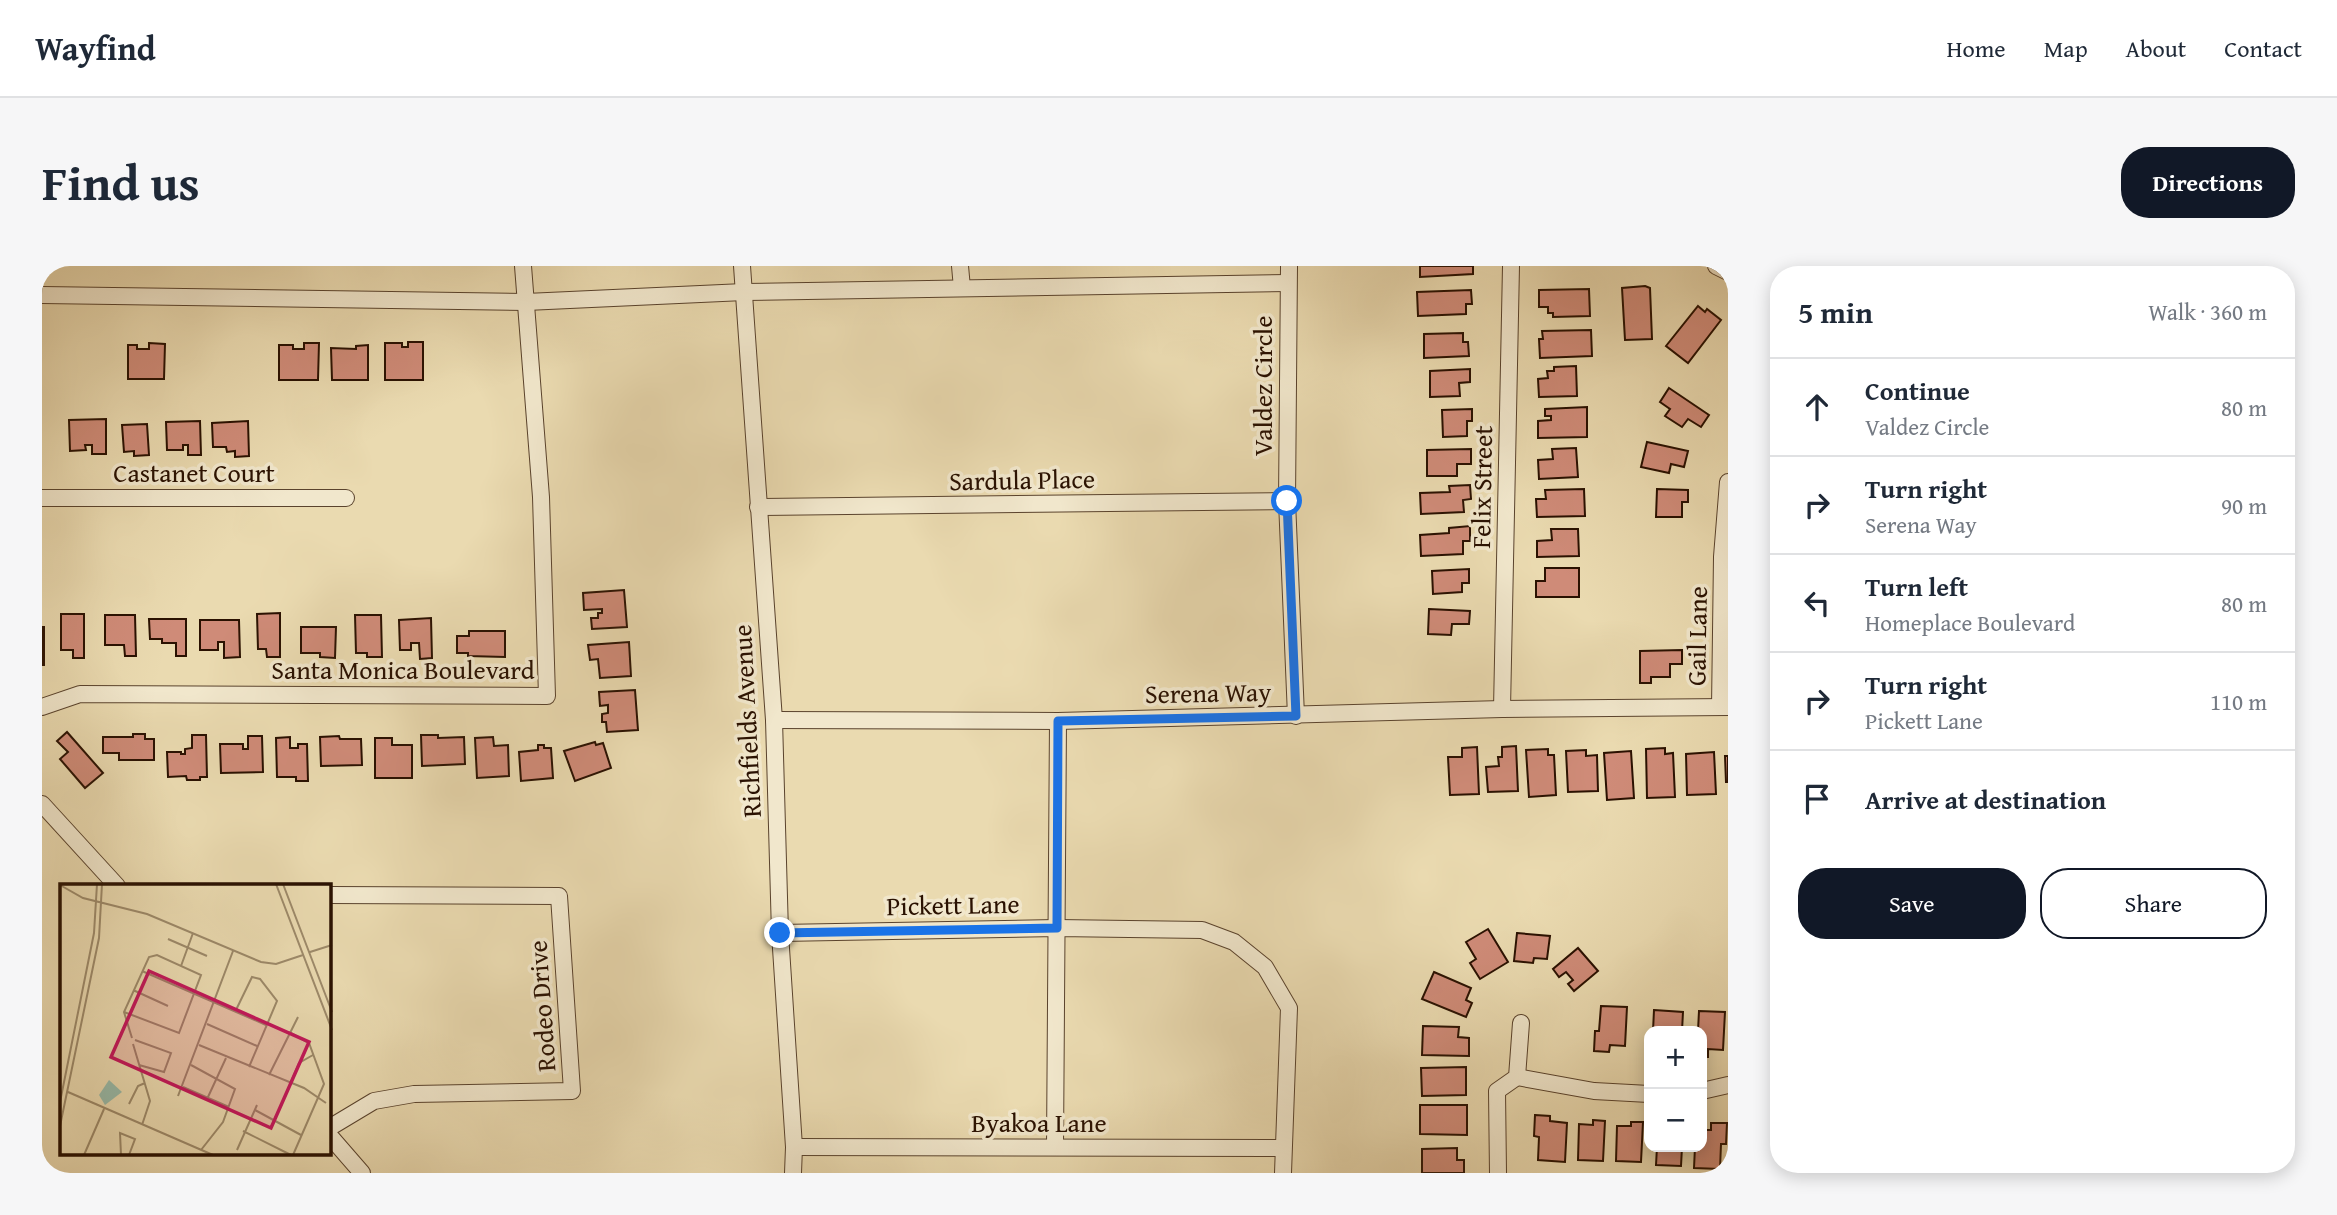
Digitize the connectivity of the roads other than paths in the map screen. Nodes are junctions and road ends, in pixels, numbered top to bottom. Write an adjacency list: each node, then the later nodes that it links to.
1 (523, 266): 12 (street, Santa Monica Boulevard)
2 (742, 266): 10 (street, Richfields Avenue)
3 (960, 266): 9 (street)
4 (1289, 266): 8 (street, Valdez Circle)
5 (1511, 266): 20 (street, Felix Street)
6 (1716, 266): 7 (street)
7 (1728, 272)
8 (1288, 283): 9 (street); 16 (street, Valdez Circle)
9 (962, 288): 10 (street)
10 (744, 292): 12 (street); 17 (street, Richfields Avenue)
11 (42, 295): 12 (street)
12 (526, 302): 18 (street, Santa Monica Boulevard)
13 (1728, 482): 19 (street, Gail Lane)
14 (42, 498): 15 (street, Castanet Court)
15 (346, 498)
16 (1287, 501): 17 (street, Sardula Place); 21 (street, Valdez Circle)
17 (758, 507): 22 (street, Richfields Avenue)
18 (42, 707)
19 (1724, 707): 20 (street, Serena Way)
20 (1502, 709): 21 (street, Serena Way)
21 (1296, 716): 23 (street, Serena Way)
22 (774, 720): 23 (street, Serena Way); 28 (street, Richfields Avenue)
23 (1058, 721): 27 (street)
24 (42, 804): 25 (street)
25 (115, 884)
26 (331, 895): 34 (street, Rodeo Drive)
27 (1057, 928): 28 (street, Pickett Lane); 37 (street); 38 (street, Pickett Lane)
28 (780, 933): 36 (street, Richfields Avenue)
29 (1521, 1023): 30 (street)
30 (1517, 1077): 33 (street); 42 (street)
31 (1728, 1084): 32 (street)
32 (1707, 1090)
33 (1644, 1094)
34 (331, 1127)
35 (331, 1137): 39 (street)
36 (794, 1147): 37 (street, Byakoa Lane); 40 (street, Richfields Avenue)
37 (1055, 1147): 38 (street, Byakoa Lane)
38 (1283, 1148): 41 (street, Pickett Lane)
39 (362, 1173)
40 (793, 1173)
41 (1283, 1173)
42 (1498, 1173)

